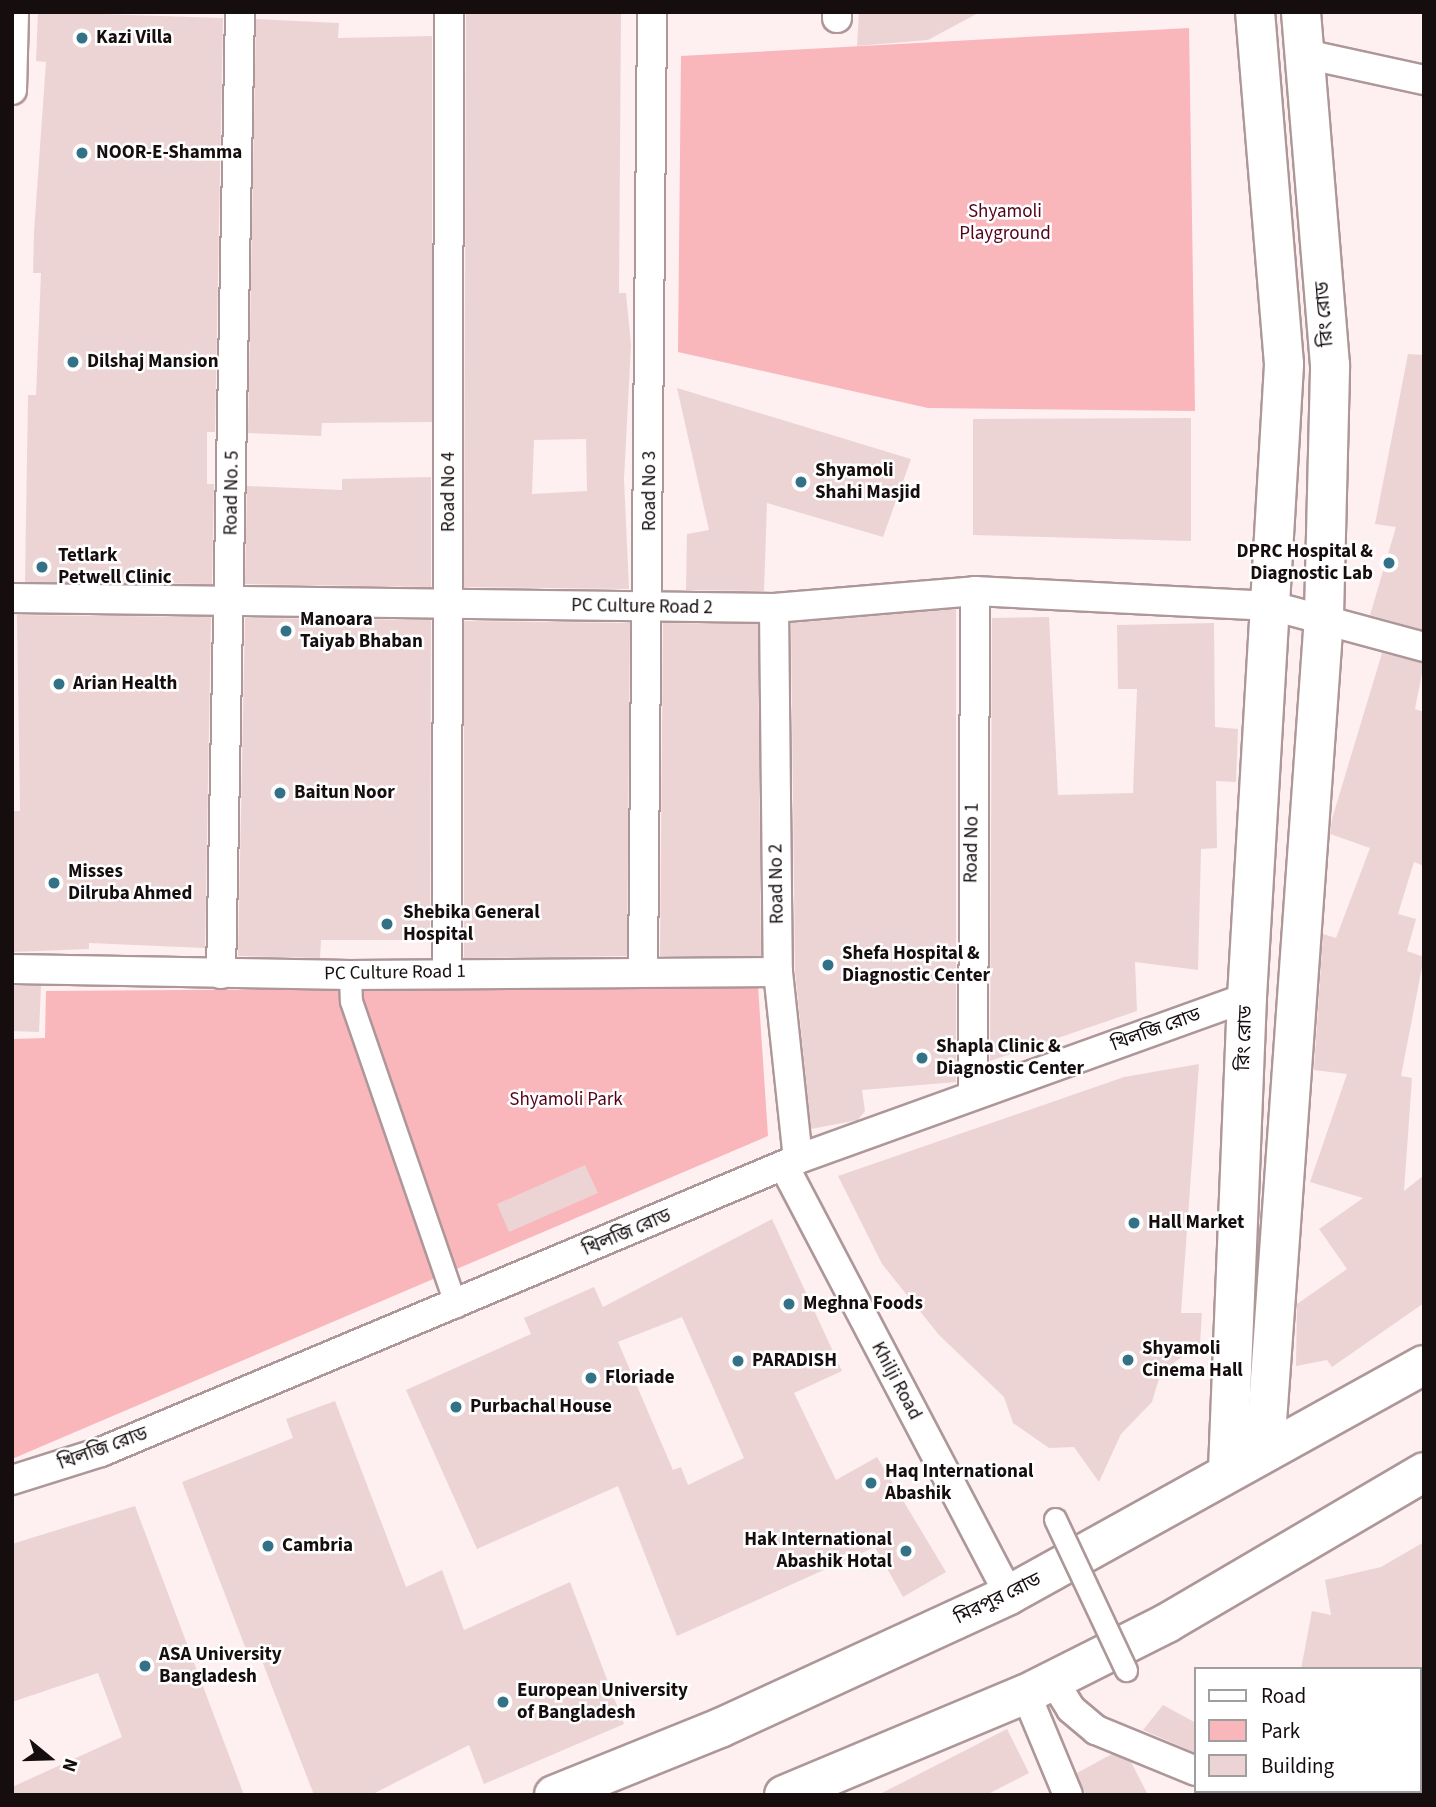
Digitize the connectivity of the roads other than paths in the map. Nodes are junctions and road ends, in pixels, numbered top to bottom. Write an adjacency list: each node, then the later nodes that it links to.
1 (14, 12): 9 (street)
2 (240, 12): 13 (street, Road No. 5)
3 (449, 12): 12 (street, Road No 4)
4 (652, 12): 15 (street, Road No 3)
5 (1255, 12): 14 (main road, রিং রোড)
6 (1301, 12): 7 (main road, রিং রোড)
7 (1305, 54): 8 (street); 17 (main road, রিং রোড)
8 (1424, 80)
9 (12, 90)
10 (975, 591): 14 (street, PC Culture Road 2); 16 (street, PC Culture Road 2); 26 (street, Road No 1)
11 (12, 598): 13 (street, PC Culture Road 2)
12 (449, 603): 13 (street, PC Culture Road 2); 15 (street, PC Culture Road 2); 21 (street, Road No 4)
13 (231, 604): 23 (street, Road No. 5)
14 (1272, 606): 17 (street); 25 (main road, রিং রোড)
15 (650, 608): 16 (street, PC Culture Road 2); 20 (street, Road No 3)
16 (774, 608): 22 (street, Road No 2)
17 (1324, 616): 18 (street); 30 (main road, রিং রোড)
18 (1424, 647)
19 (12, 969): 23 (street, PC Culture Road 1)
20 (643, 971): 21 (street, PC Culture Road 1); 22 (street, PC Culture Road 1)
21 (447, 972): 24 (street, PC Culture Road 1)
22 (778, 972): 27 (street, Road No 2)
23 (221, 974): 24 (street, PC Culture Road 1)
24 (350, 975): 28 (street)
25 (1247, 997): 26 (street, খিলজি রোড); 31 (main road, রিং রোড)
26 (972, 1095): 27 (street, খিলজি রোড)
27 (791, 1162): 28 (street, খিলজি রোড); 36 (street, Khilji Road)
28 (456, 1306): 33 (street, খিলজি রোড)
29 (1424, 1366): 30 (main road, মিরপুর রোড)
30 (1265, 1450): 31 (main road, মিরপুর রোড)
31 (1228, 1470): 35 (main road, মিরপুর রোড)
32 (1424, 1472): 38 (main road)
33 (12, 1480)
34 (1055, 1519): 35 (street, bridge)
35 (1075, 1562): 36 (main road, মিরপুর রোড); 37 (street, bridge)
36 (1009, 1595): 40 (main road, মিরপুর রোড)
37 (1126, 1670)
38 (1040, 1687): 39 (street); 41 (main road); 42 (street)
39 (1194, 1770)
40 (554, 1795)
41 (785, 1795)
42 (1068, 1795)

